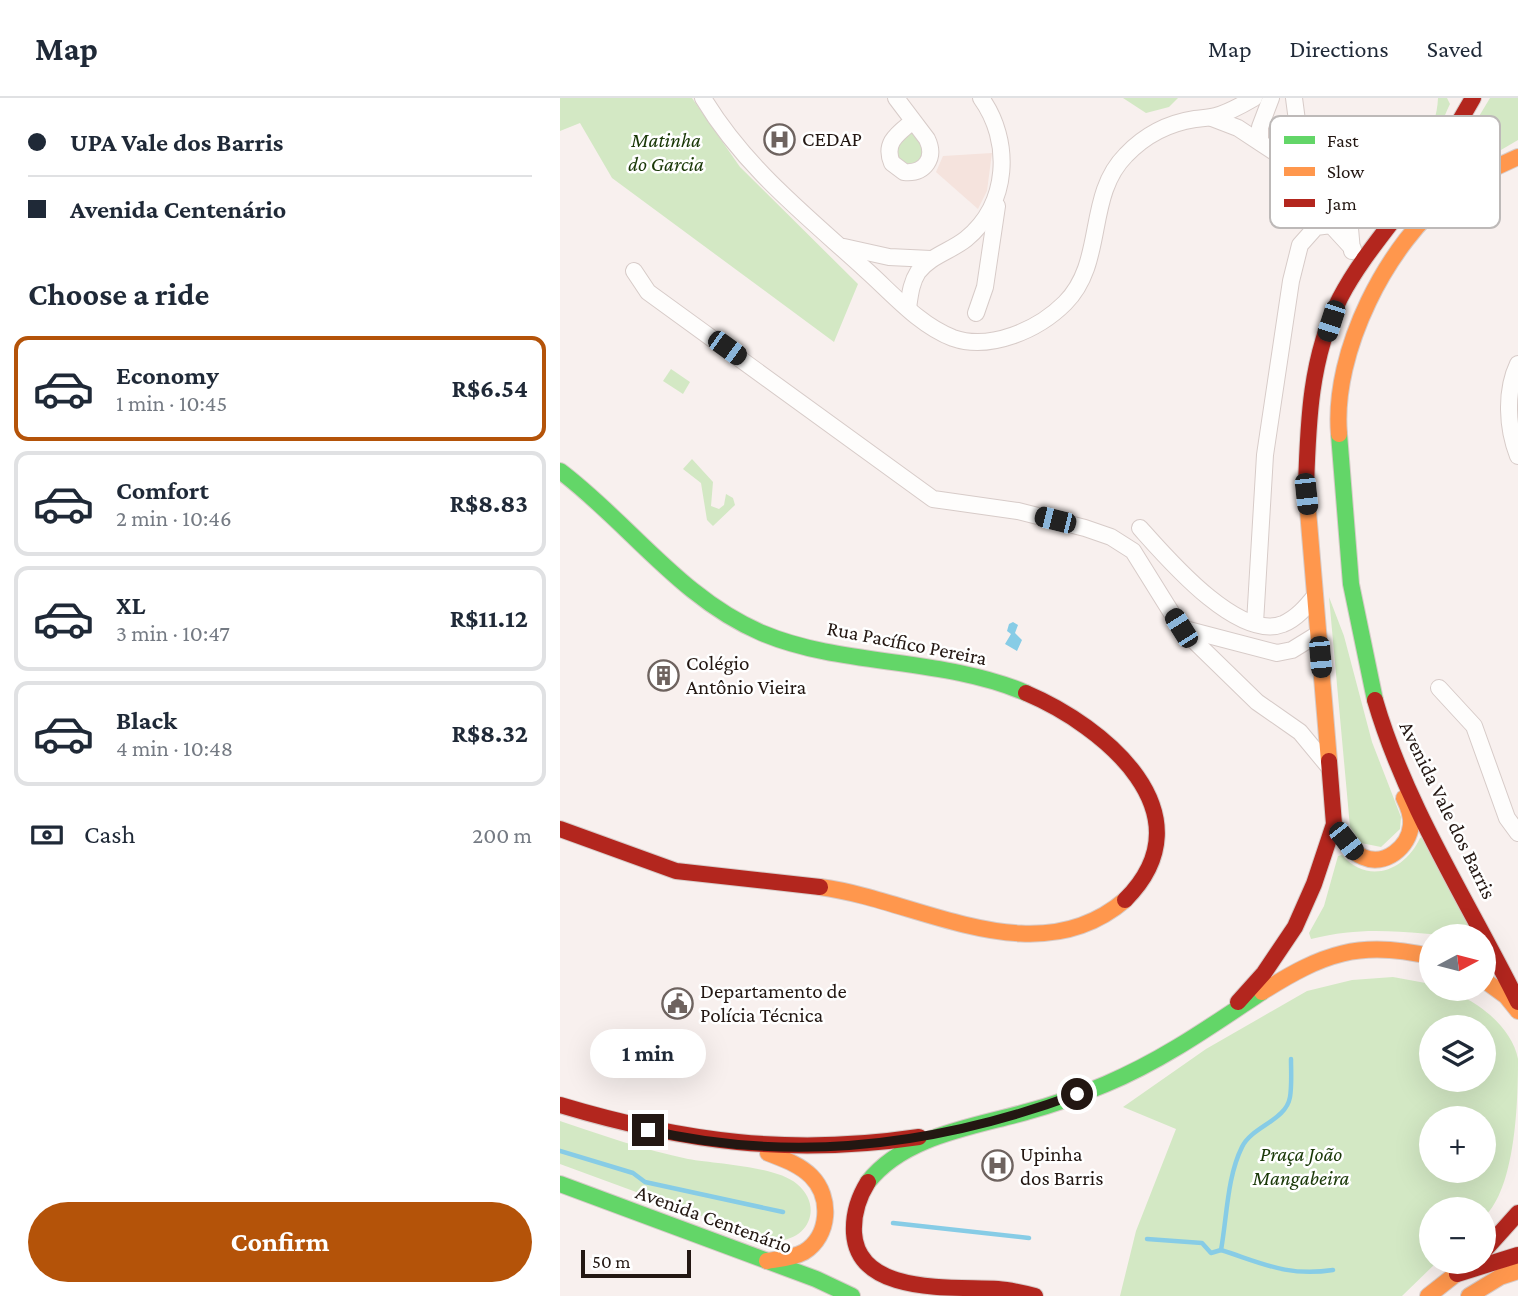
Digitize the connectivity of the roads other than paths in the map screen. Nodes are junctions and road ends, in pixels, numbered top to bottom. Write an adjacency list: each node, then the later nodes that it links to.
1 (703, 98): 22 (street)
2 (896, 98): 11 (street)
3 (981, 98): 16 (street)
4 (1255, 98): 10 (street)
5 (1271, 98): 12 (street)
6 (1294, 98): 8 (street)
7 (1473, 98): 9 (street)
8 (1296, 116)
9 (1462, 116)
10 (1212, 118): 12 (street); 27 (street)
11 (913, 121)
12 (1260, 142): 13 (street)
13 (1270, 149)
14 (1518, 157): 15 (street, Avenida Vale dos Barris)
15 (1500, 163)
16 (998, 193): 24 (street); 28 (street)
17 (1315, 228): 34 (street)
18 (1334, 228): 23 (street)
19 (1350, 228): 23 (street)
20 (1388, 228): 26 (street)
21 (1418, 228): 38 (street, Avenida Vale dos Barris)
22 (839, 245): 24 (street); 27 (street)
23 (1353, 250): 26 (street)
24 (931, 259): 27 (street)
25 (634, 271): 35 (street)
26 (1339, 300): 33 (street)
27 (908, 308)
28 (976, 313)
29 (1518, 364): 30 (street)
30 (1518, 456)
31 (560, 471): 41 (street, Rua Pacífico Pereira)
32 (1140, 528): 34 (street)
33 (1315, 596): 34 (street); 36 (street)
34 (1255, 623)
35 (1181, 628): 36 (street); 39 (street)
36 (1318, 634): 39 (street)
37 (1440, 688): 42 (street)
38 (1377, 708): 40 (street); 45 (street, Avenida Vale dos Barris)
39 (1329, 767): 40 (street)
40 (1334, 824): 46 (street)
41 (560, 829)
42 (1518, 833)
43 (1419, 954): 46 (street)
44 (1496, 989): 47 (street)
45 (1518, 1003)
46 (1232, 1010): 49 (street)
47 (1518, 1011)
48 (560, 1105): 50 (street)
49 (952, 1130): 50 (street); 60 (street)
50 (755, 1148): 55 (street)
51 (560, 1184): 55 (street, Avenida Centenário)
52 (1518, 1213): 53 (street)
53 (1496, 1239)
54 (1518, 1255): 56 (street)
55 (767, 1261): 59 (street, Avenida Centenário)
56 (1496, 1262)
57 (1518, 1272): 62 (street)
58 (1458, 1274): 61 (street)
59 (852, 1296)
60 (1035, 1296)
61 (1427, 1296)
62 (1469, 1296)

